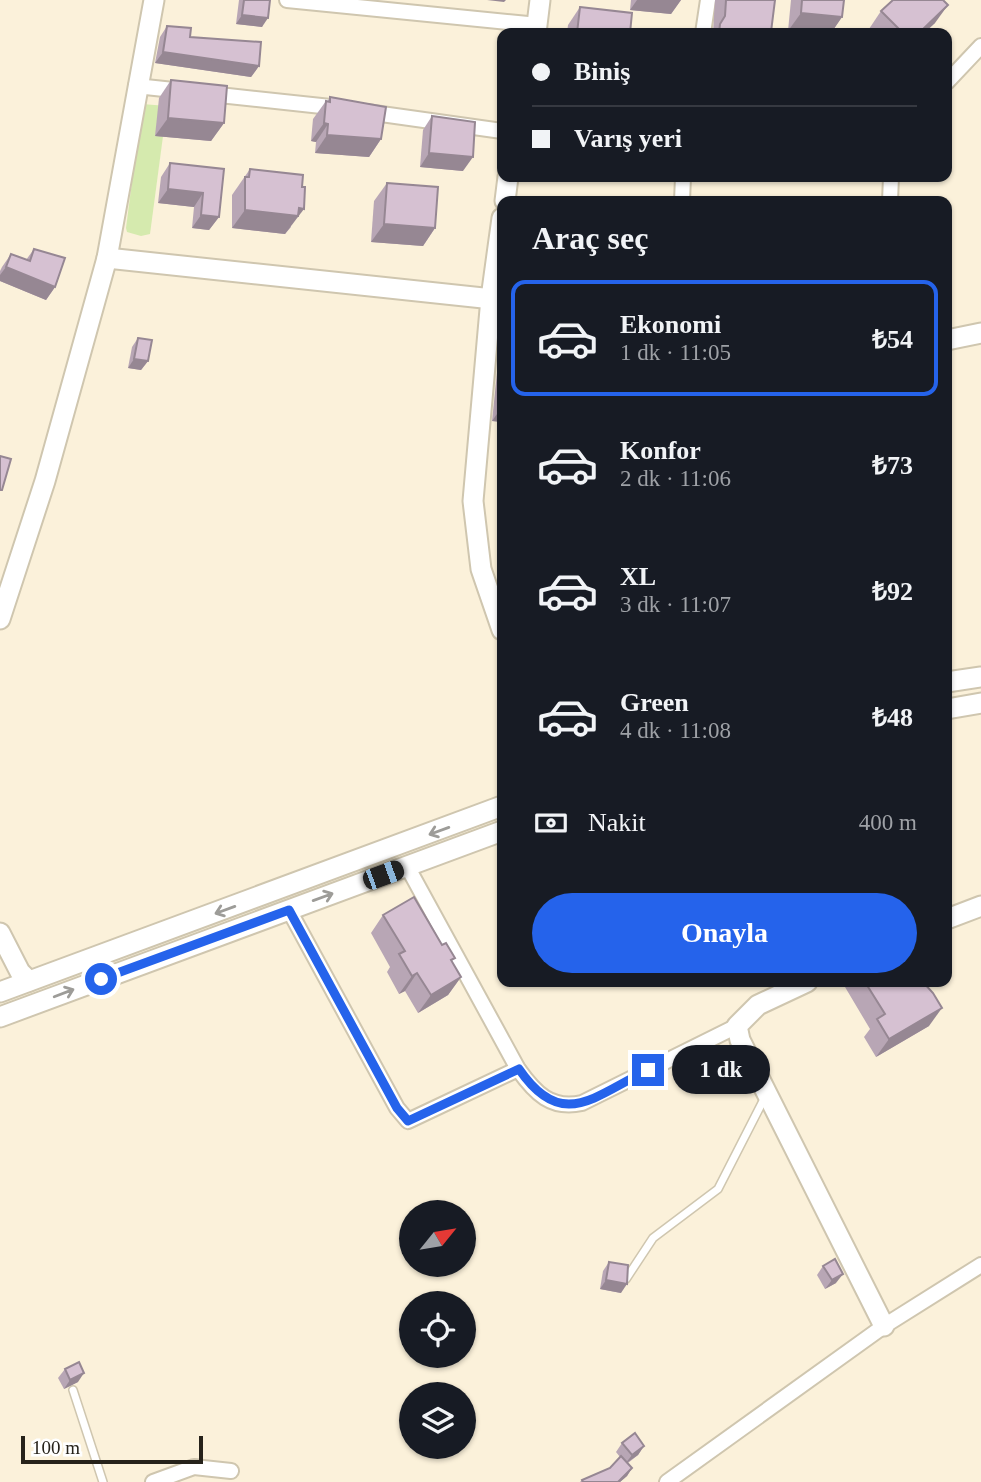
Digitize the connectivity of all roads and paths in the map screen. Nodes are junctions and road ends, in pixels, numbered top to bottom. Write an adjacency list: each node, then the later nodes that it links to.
1 (154, 0): 10 (main road)
2 (287, 0): 5 (street)
3 (540, 0): 6 (main road)
4 (708, 0): 7 (street)
5 (528, 28)
6 (537, 28)
7 (704, 28)
8 (981, 46): 9 (street)
9 (952, 77)
10 (136, 86): 11 (street); 12 (main road)
11 (497, 130)
12 (107, 258): 13 (main road); 17 (main road)
13 (497, 299): 16 (main road)
14 (981, 333): 15 (main road)
15 (952, 339)
16 (497, 615)
17 (0, 619)
18 (981, 677): 19 (main road)
19 (952, 681)
20 (981, 703): 21 (main road)
21 (952, 708)
22 (497, 808): 29 (main road, one-way to 29)
23 (497, 833): 24 (main road)
24 (407, 866): 26 (main road, one-way to 24); 34 (street)
25 (981, 906): 27 (main road)
26 (289, 910): 32 (main road, one-way to 26); 34 (street)
27 (952, 917)
28 (0, 933): 29 (main road)
29 (29, 981): 31 (main road)
30 (796, 987): 33 (main road)
31 (0, 992)
32 (0, 1017)
33 (737, 1026): 34 (street); 35 (main road)
34 (519, 1069)
35 (767, 1093): 37 (lane); 38 (main road)
36 (981, 1265): 38 (street)
37 (626, 1279)
38 (884, 1326): 43 (street)
39 (73, 1390): 41 (lane)
40 (231, 1471): 42 (street)
41 (103, 1482)
42 (153, 1482)
43 (668, 1482)

